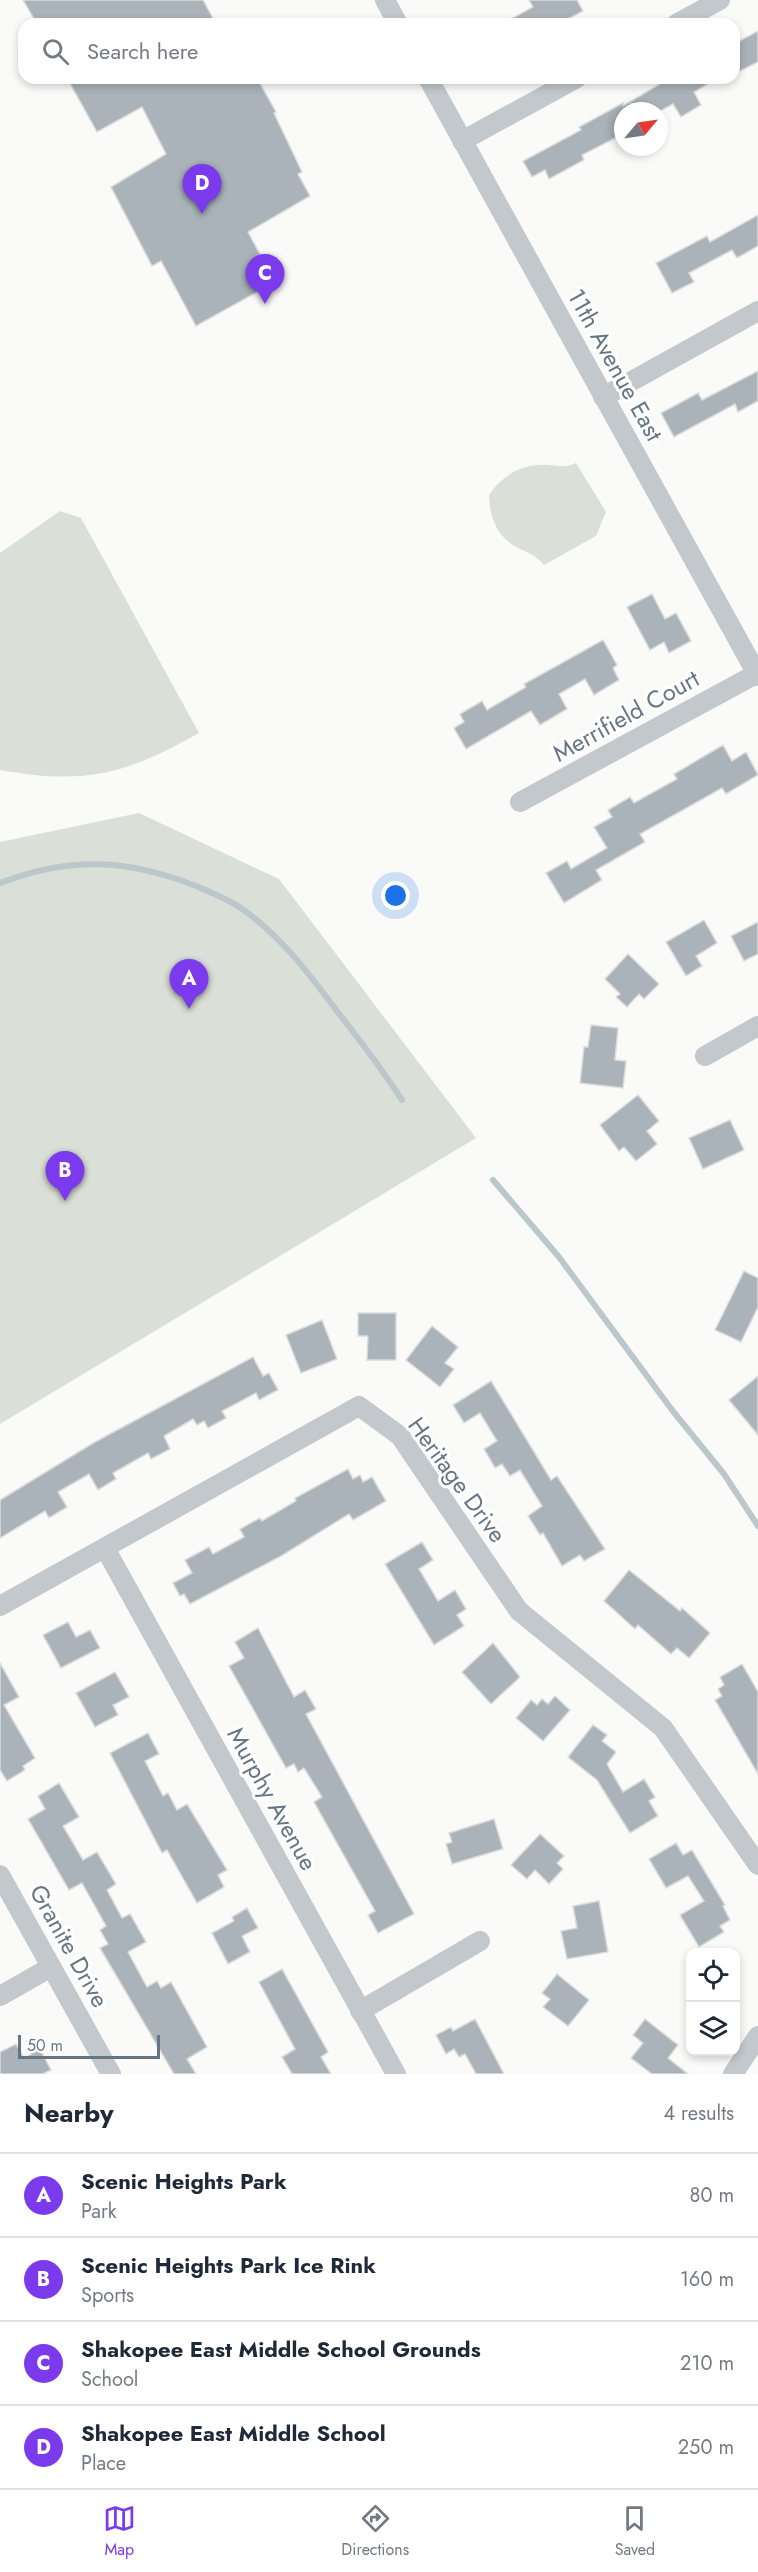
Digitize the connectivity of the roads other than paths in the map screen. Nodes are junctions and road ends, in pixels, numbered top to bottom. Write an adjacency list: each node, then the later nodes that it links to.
1 (385, 0): 3 (street)
2 (720, 0): 4 (street)
3 (395, 18)
4 (687, 18)
5 (431, 84): 7 (street, 11th Avenue East)
6 (566, 84): 7 (street)
7 (462, 141): 9 (street, 11th Avenue East)
8 (758, 310): 9 (street)
9 (603, 397): 10 (street, 11th Avenue East)
10 (757, 674): 11 (street, Merrifield Court)
11 (520, 802)
12 (758, 1026): 13 (street)
13 (705, 1056)
14 (105, 1548): 15 (street, Heritage Drive); 16 (street, Heritage Drive); 21 (street, Murphy Avenue)
15 (0, 1606)
16 (758, 1865)
17 (0, 1875): 19 (street, Granite Drive)
18 (480, 1941): 21 (street)
19 (51, 1967): 20 (street); 23 (street, Granite Drive)
20 (0, 1996)
21 (360, 2012): 24 (street, Murphy Avenue)
22 (758, 2036): 25 (street)
23 (111, 2074)
24 (396, 2074)
25 (733, 2074)

